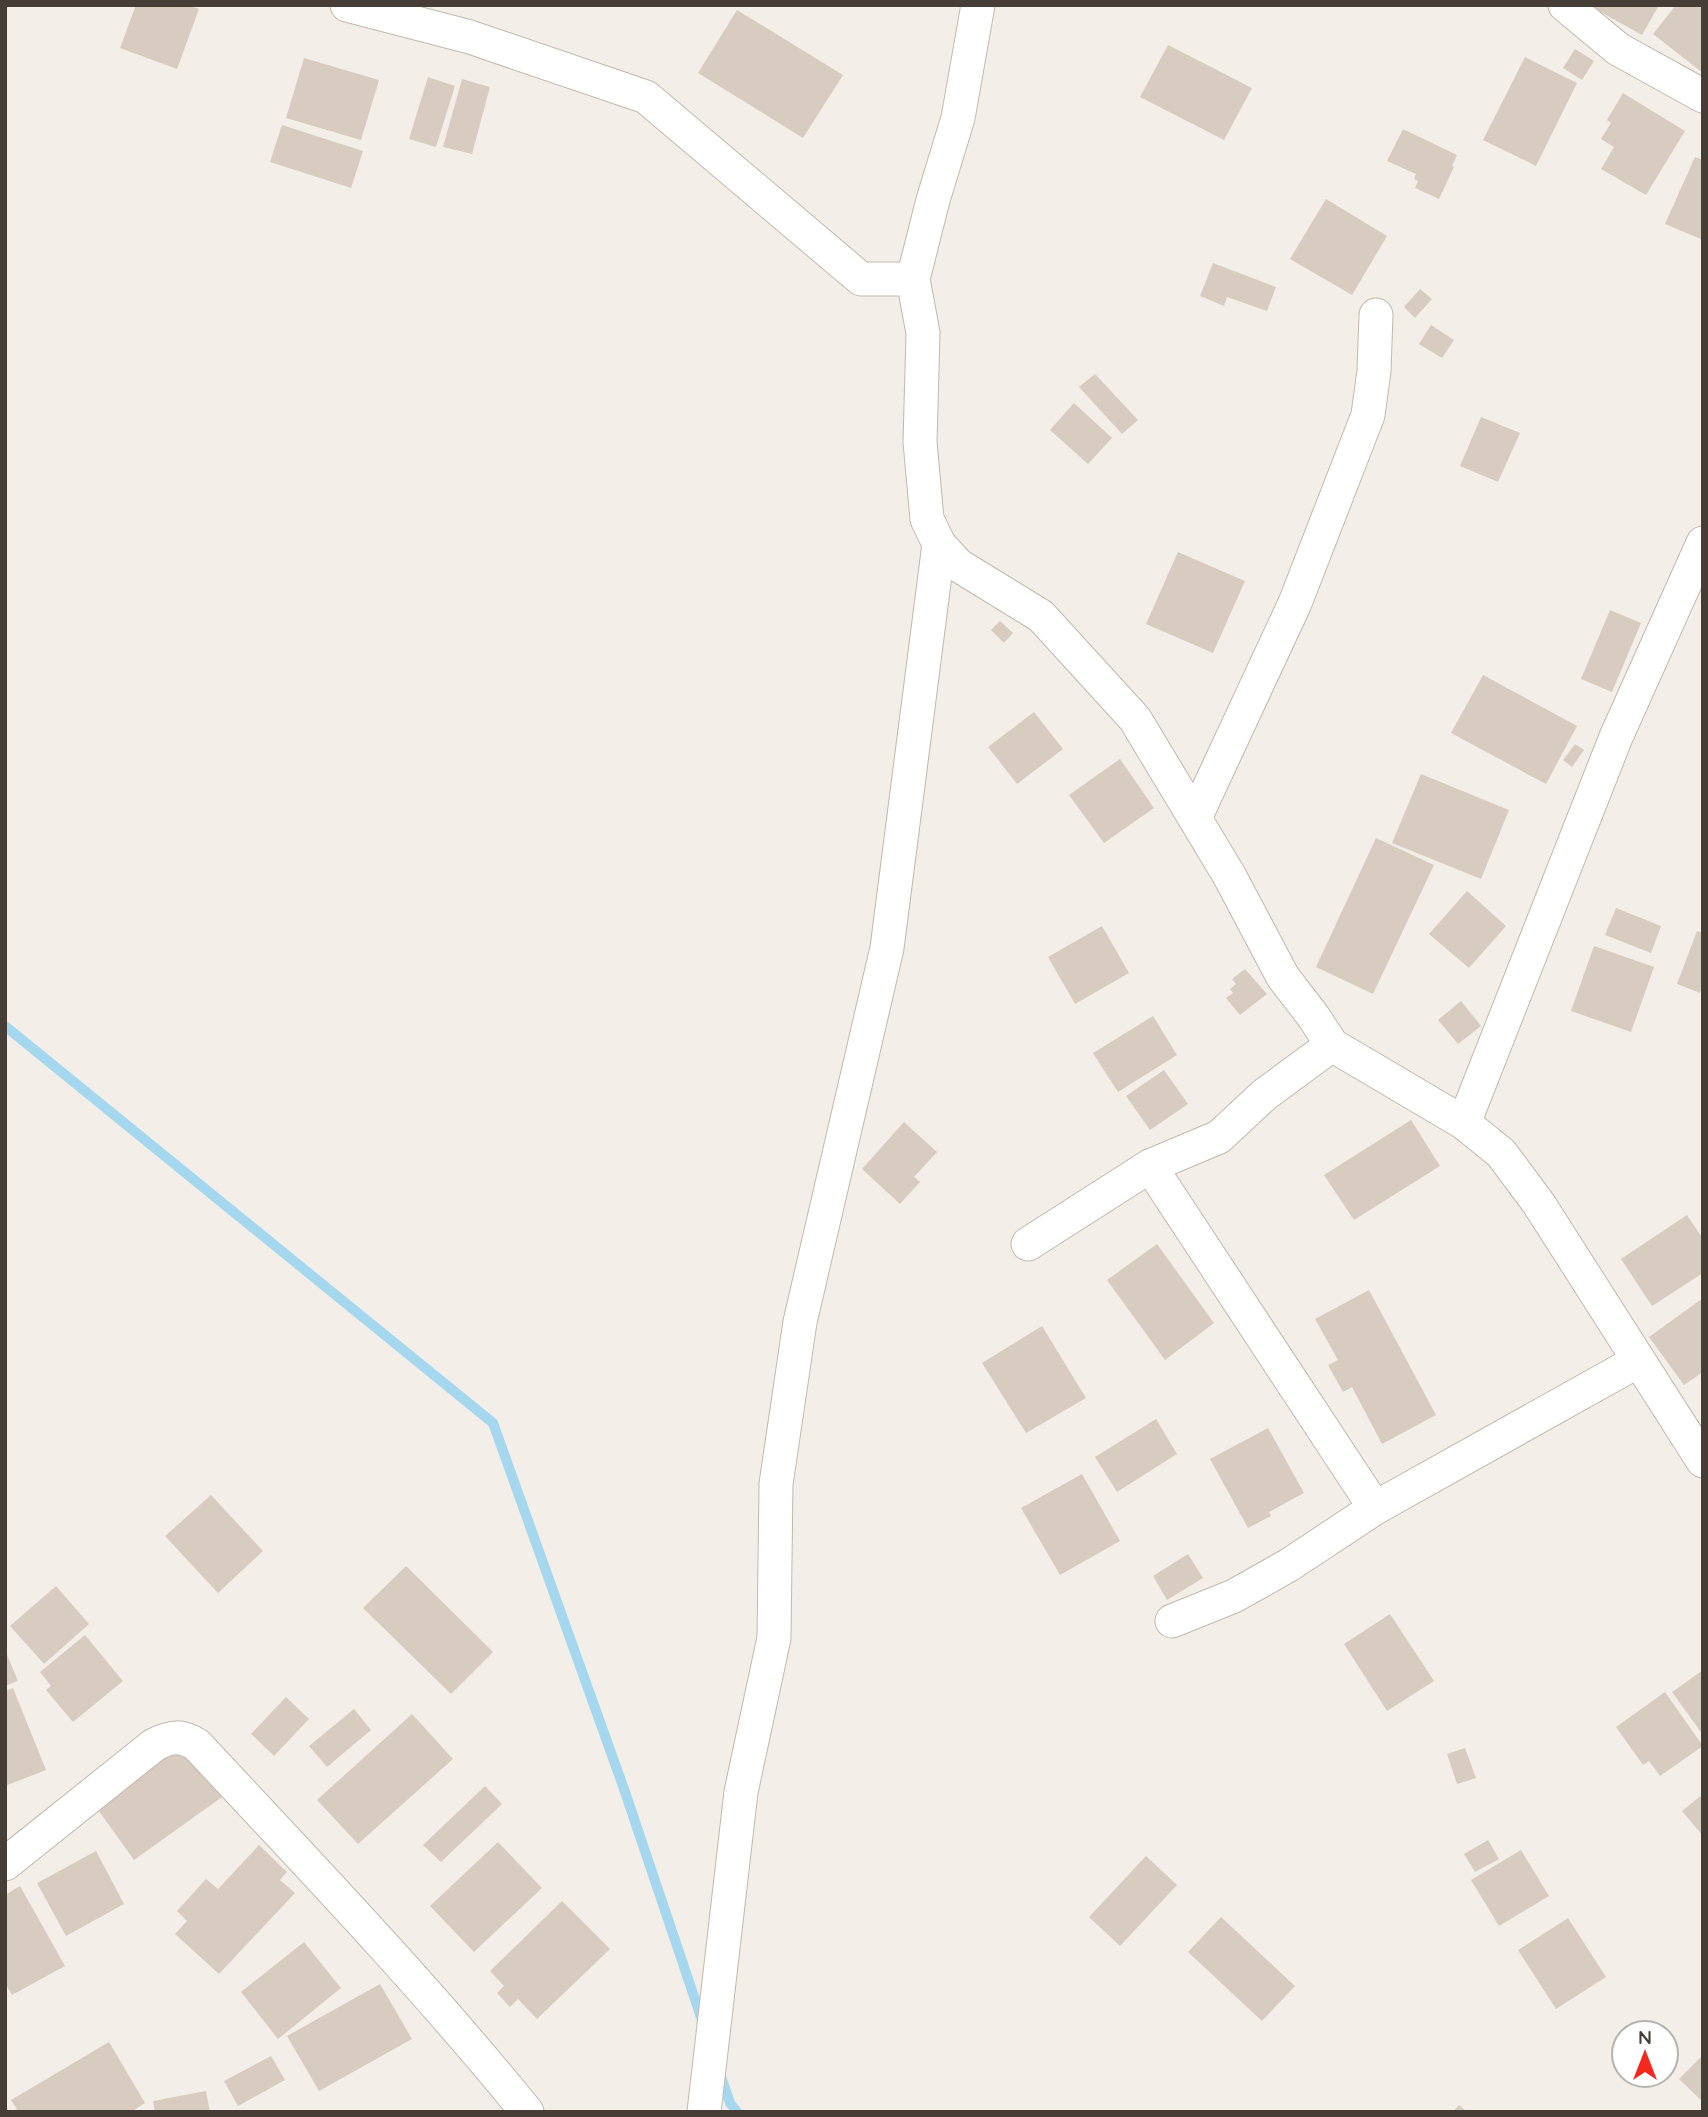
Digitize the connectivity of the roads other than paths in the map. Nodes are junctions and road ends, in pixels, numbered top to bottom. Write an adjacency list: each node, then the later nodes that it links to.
1 (347, 5): 5 (street)
2 (978, 5): 5 (street)
3 (1565, 5): 4 (street)
4 (1703, 96)
5 (913, 279): 8 (street)
6 (1376, 315): 9 (street)
7 (1703, 543): 11 (street)
8 (939, 544): 9 (street); 20 (street)
9 (1195, 818): 10 (street)
10 (1332, 1045): 11 (street); 12 (street)
11 (1465, 1123): 14 (street)
12 (1150, 1166): 13 (street); 16 (street)
13 (1028, 1244)
14 (1638, 1361): 15 (street); 16 (street)
15 (1703, 1461)
16 (1375, 1508): 17 (street)
17 (1172, 1620)
18 (5, 1864): 19 (street)
19 (527, 2112)
20 (704, 2112)

